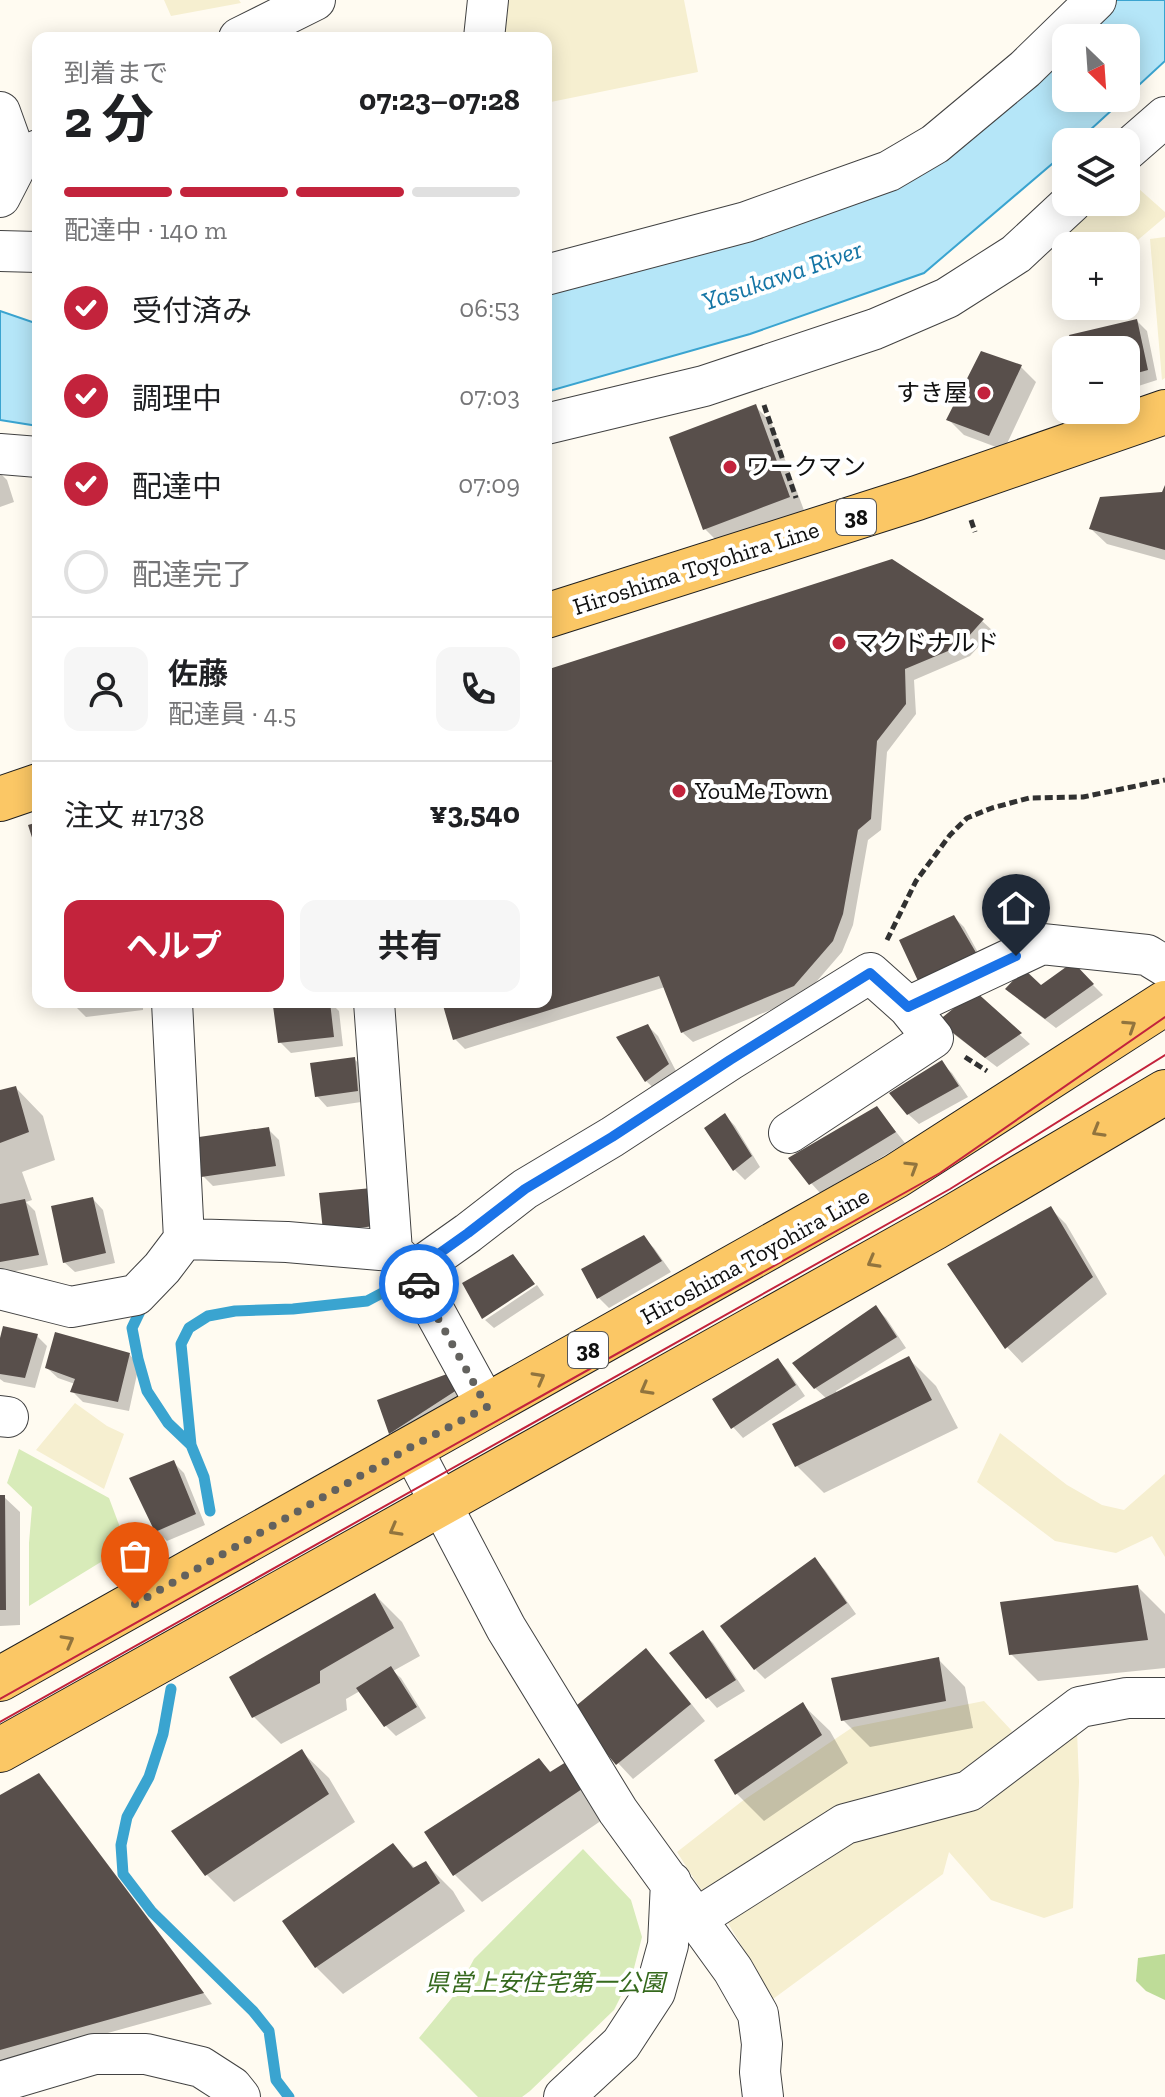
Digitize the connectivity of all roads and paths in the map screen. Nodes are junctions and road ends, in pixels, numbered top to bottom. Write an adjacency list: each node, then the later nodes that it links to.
1 (315, 0): 4 (street)
2 (488, 0): 5 (street)
3 (1096, 0): 14 (street)
4 (251, 32)
5 (485, 32)
6 (0, 112): 9 (street)
7 (1165, 117): 8 (street)
8 (1140, 139)
9 (28, 156): 10 (street)
10 (0, 197)
11 (1057, 216): 15 (street)
12 (0, 251): 13 (street)
13 (32, 252)
14 (552, 273)
15 (752, 370): 17 (street); 20 (path)
16 (1165, 412): 21 (main road, Hiroshima Toyohira Line / 38)
17 (552, 423)
18 (0, 454): 19 (street)
19 (32, 457)
20 (800, 508)
21 (552, 614)
22 (1165, 780): 26 (path)
23 (32, 788): 24 (main road)
24 (0, 799)
25 (1165, 966): 28 (street)
26 (870, 973): 28 (street); 36 (street)
27 (1165, 1003): 38 (main road, Hiroshima Toyohira Line / 38, one-way to 27)
28 (908, 1007): 31 (street)
29 (172, 1008): 35 (street)
30 (375, 1008): 36 (street)
31 (933, 1038): 32 (path); 34 (street)
32 (998, 1078)
33 (1165, 1092): 40 (main road, one-way to 40)
34 (789, 1133)
35 (184, 1239): 36 (street); 37 (street)
36 (402, 1262): 38 (street)
37 (0, 1289)
38 (487, 1407): 39 (main road, Hiroshima Toyohira Line / 38)
39 (411, 1447): 40 (street); 41 (main road, Hiroshima Toyohira Line / 38, one-way to 39)
40 (441, 1505): 43 (main road, one-way to 43); 44 (street)
41 (0, 1679)
42 (1165, 1698): 45 (street)
43 (0, 1750)
44 (671, 1882): 45 (street); 48 (street)
45 (697, 1918): 49 (street)
46 (0, 2082): 47 (street)
47 (240, 2097)
48 (564, 2097)
49 (763, 2097)

